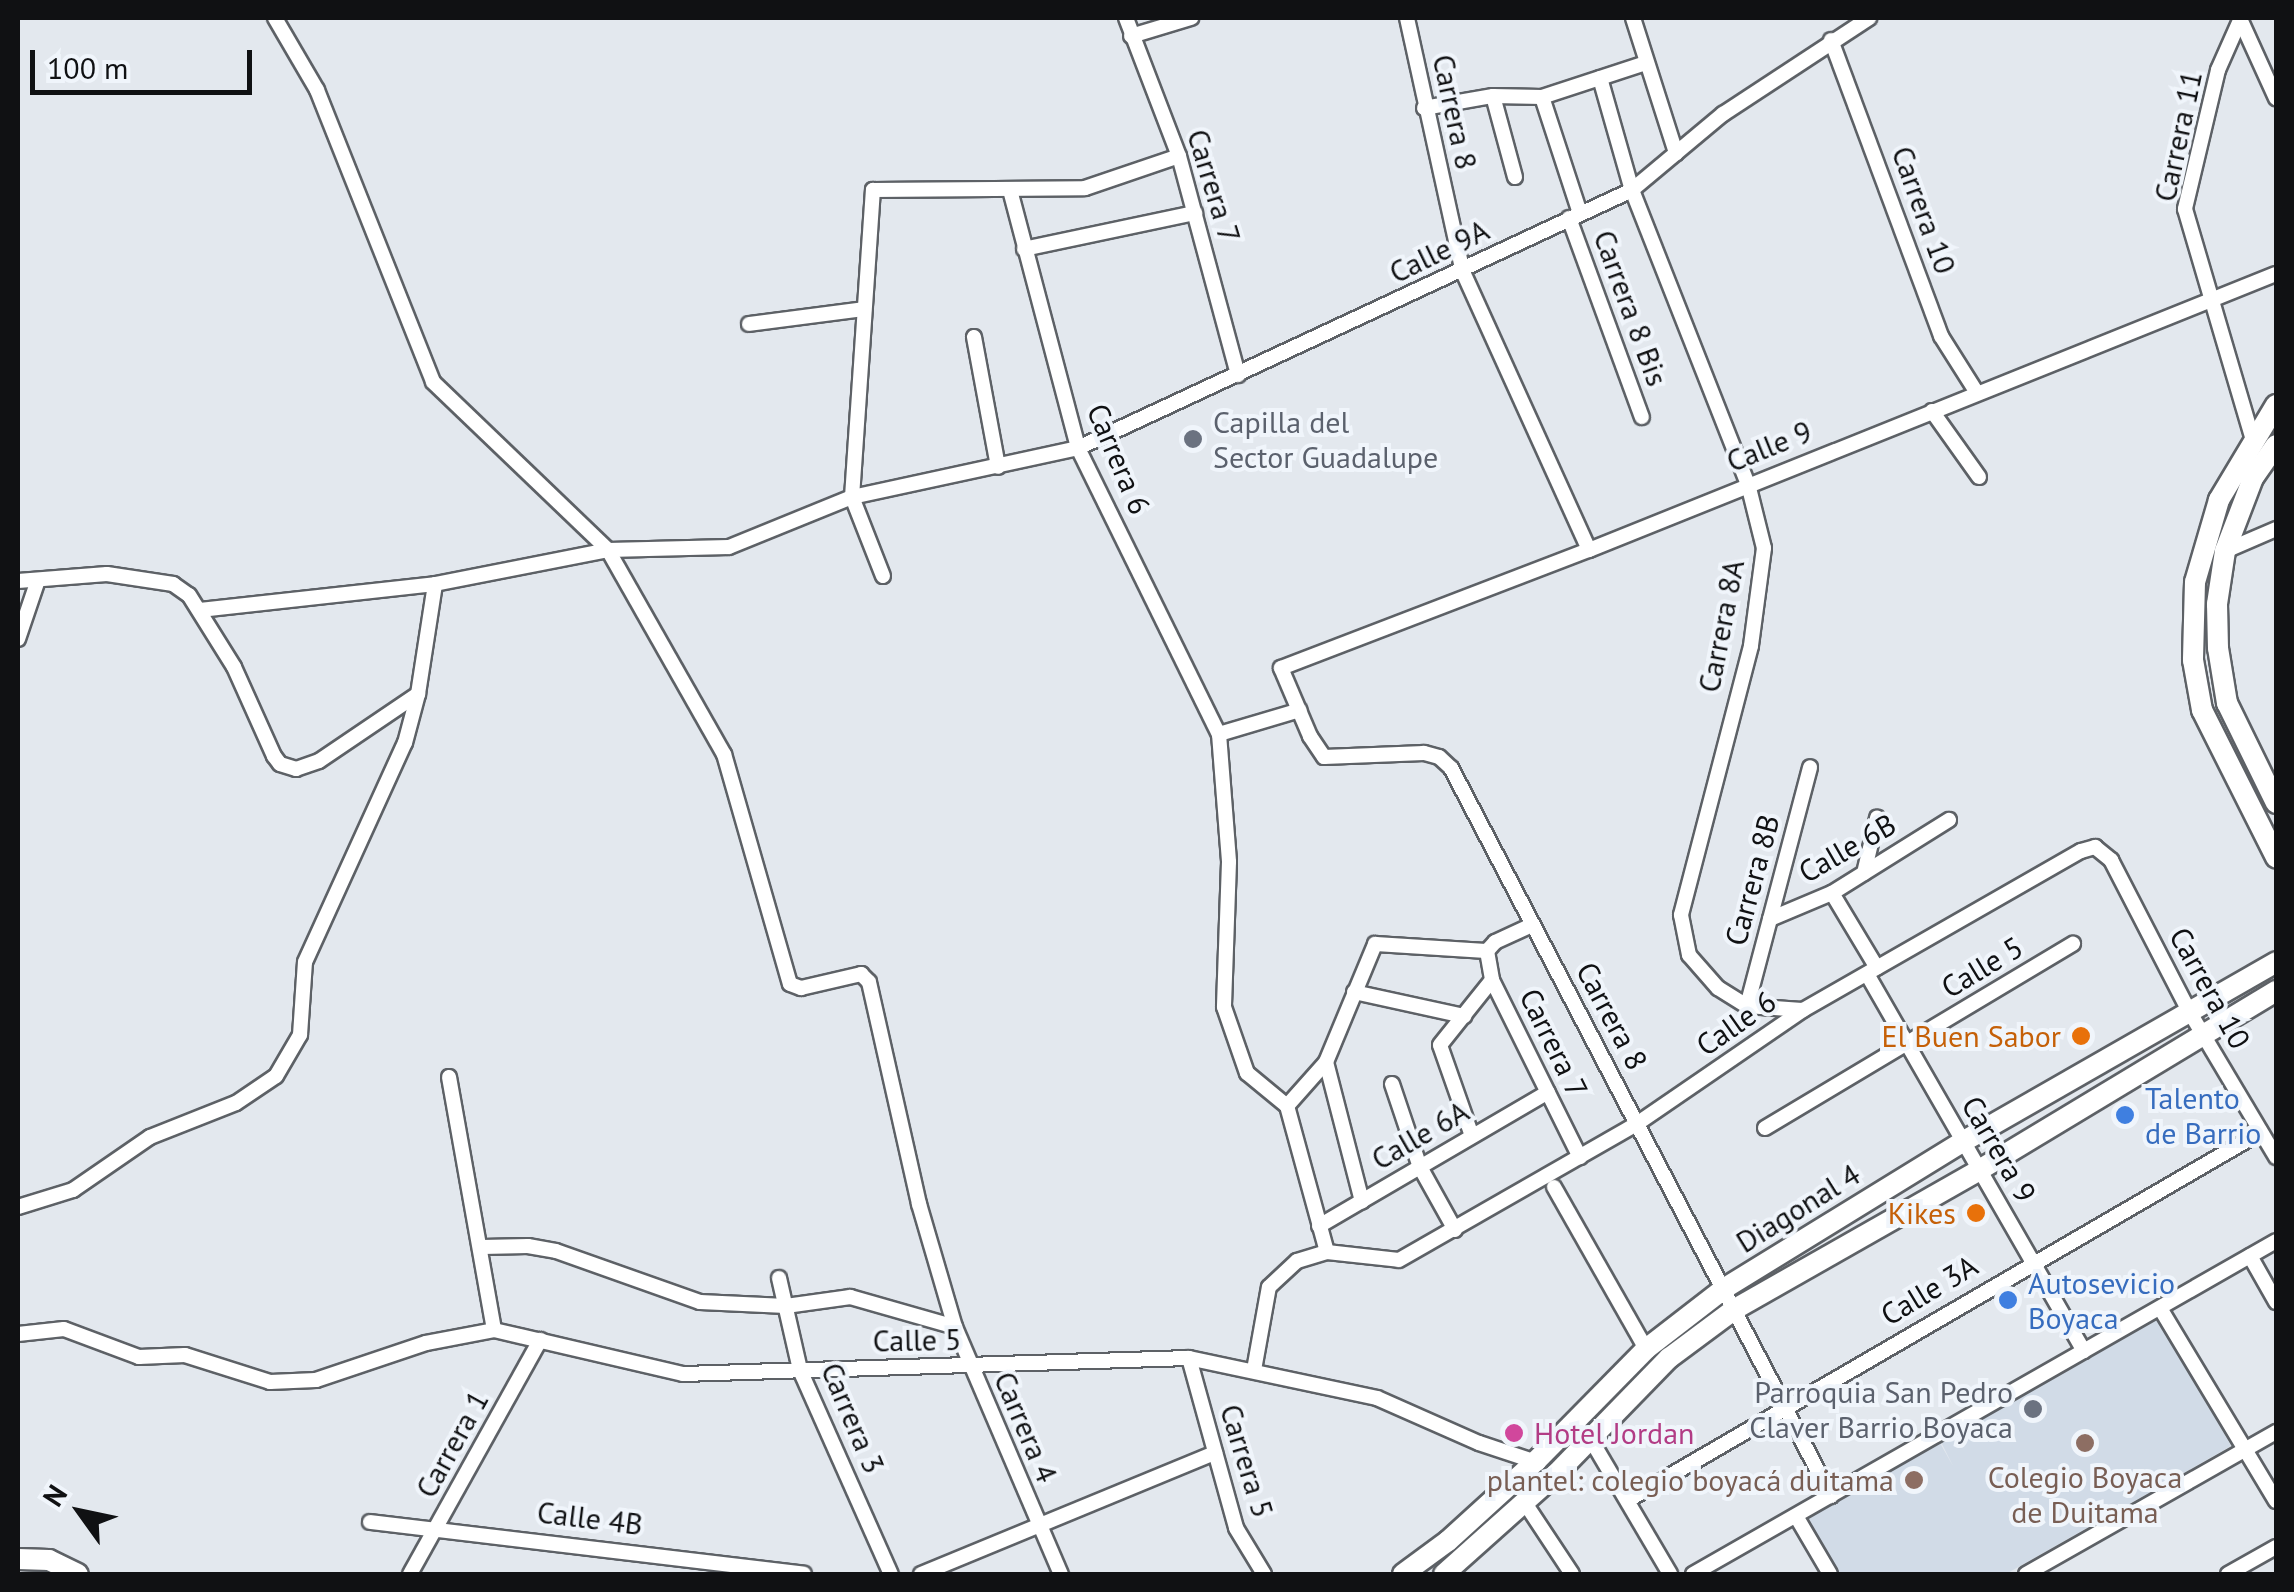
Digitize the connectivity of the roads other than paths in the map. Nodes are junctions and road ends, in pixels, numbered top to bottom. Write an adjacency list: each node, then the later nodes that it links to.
1 (275, 18): 43 (street)
2 (1126, 18): 8 (street, Carrera 7)
3 (1191, 18): 8 (street)
4 (1407, 18): 15 (street, Carrera 8)
5 (1633, 18): 10 (street)
6 (1868, 18): 9 (street, Calle 9A)
7 (2241, 19): 14 (street); 26 (street, Carrera 11)
8 (1131, 36): 17 (street, Carrera 7)
9 (1831, 40): 16 (street, Calle 9A); 31 (street, Carrera 10)
10 (1646, 63): 11 (street); 16 (street)
11 (1600, 78): 13 (street); 20 (street, Carrera 8A)
12 (1493, 96): 13 (street); 15 (street); 18 (street)
13 (1542, 96): 22 (street)
14 (2276, 98)
15 (1424, 108): 24 (street, Carrera 8)
16 (1676, 153): 20 (street, Calle 9A)
17 (1179, 156): 19 (street); 21 (street, Carrera 7)
18 (1515, 177)
19 (1010, 190): 23 (street, Carrera 6); 27 (street)
20 (1632, 190): 22 (street, Calle 9A); 40 (street, Carrera 8A)
21 (1195, 213): 23 (street); 30 (street, Carrera 7)
22 (1574, 216): 24 (street, Calle 9A); 34 (street, Carrera 8 Bis)
23 (1024, 249): 37 (street, Carrera 6)
24 (1463, 272): 30 (street, Calle 9A); 44 (street, Carrera 8)
25 (2276, 274): 26 (street, Calle 9)
26 (2210, 302): 31 (street, Calle 9); 35 (street, Carrera 11)
27 (864, 309): 28 (street); 41 (street)
28 (749, 324)
29 (974, 337): 38 (street)
30 (1238, 375): 37 (street, Calle 9A)
31 (1977, 393): 33 (street, Calle 9)
32 (2276, 405): 35 (street)
33 (1932, 411): 39 (street); 40 (street, Calle 9)
34 (1642, 417)
35 (2253, 440): 62 (street)
36 (2276, 445): 45 (street)
37 (1078, 448): 38 (street, Calle 9A); 55 (street, Carrera 6)
38 (998, 466): 41 (street, Calle 9A)
39 (1979, 476)
40 (1748, 484): 44 (street, Calle 9); 74 (street, Carrera 8A)
41 (852, 497): 43 (street, Calle 9A); 46 (street)
42 (2276, 528): 45 (street)
43 (608, 550): 49 (street, Calle 9A); 110 (street, Carrera 4)
44 (1590, 550): 52 (street, Calle 9)
45 (2225, 551): 57 (street)
46 (883, 576)
47 (18, 580): 48 (street)
48 (38, 580): 50 (street); 51 (street)
49 (435, 584): 50 (street, Calle 9A); 53 (street)
50 (200, 610): 53 (street)
51 (18, 640)
52 (1281, 668): 54 (street, Carrera 8)
53 (418, 694): 96 (street)
54 (1300, 710): 55 (street); 66 (street, Carrera 8)
55 (1219, 734): 84 (street)
56 (1810, 767): 65 (street, Carrera 8B)
57 (2271, 780): 58 (street)
58 (2276, 802)
59 (1878, 818): 63 (street)
60 (1949, 820): 63 (street, Calle 6B)
61 (2095, 847): 70 (street, Calle 6); 76 (street, Carrera 10)
62 (2276, 857)
63 (1864, 873): 64 (street, Calle 6B)
64 (1832, 893): 65 (street, Calle 6B); 70 (street, Carrera 9)
65 (1770, 919): 74 (street, Carrera 8B)
66 (1532, 925): 68 (street); 85 (street, Carrera 8)
67 (2073, 944): 79 (street, Calle 5)
68 (1487, 951): 71 (street, Carrera 7); 73 (street)
69 (2276, 962): 76 (street, Diagonal 4)
70 (1872, 971): 75 (street, Calle 6); 79 (street, Carrera 9)
71 (1492, 980): 77 (street); 83 (street, Carrera 7)
72 (2276, 991): 78 (street, Diagonal 4)
73 (1354, 992): 77 (street); 80 (street)
74 (1746, 1006): 75 (street)
75 (1803, 1010): 85 (street, Calle 6)
76 (2189, 1012): 78 (street, Carrera 10); 89 (street, Diagonal 4)
77 (1464, 1016): 88 (street)
78 (2202, 1032): 87 (street, Carrera 10); 93 (street, Diagonal 4)
79 (1906, 1044): 86 (street, Calle 5); 89 (street, Carrera 9)
80 (1326, 1062): 84 (street); 95 (street)
81 (449, 1077): 100 (street)
82 (1392, 1084): 92 (street)
83 (1548, 1092): 88 (street, Calle 6A); 90 (street, Carrera 7)
84 (1287, 1106): 97 (street)
85 (1638, 1124): 90 (street, Calle 6); 105 (street, Carrera 8)
86 (1765, 1128)
87 (2261, 1132): 91 (street, Carrera 10); 103 (street, Calle 3A)
88 (1472, 1136): 92 (street, Calle 6A)
89 (1964, 1141): 93 (street, Carrera 9); 105 (street, Diagonal 4)
90 (1580, 1157): 98 (street, Calle 6)
91 (2276, 1157)
92 (1420, 1167): 95 (street, Calle 6A); 98 (street)
93 (1981, 1169): 103 (street, Carrera 9); 109 (street, Diagonal 4)
94 (1554, 1188): 114 (street)
95 (1362, 1201): 97 (street, Calle 6A)
96 (18, 1207)
97 (1319, 1226): 101 (street)
98 (1455, 1230): 101 (street, Calle 6)
99 (2276, 1241): 102 (street)
100 (482, 1247): 107 (street); 111 (street)
101 (1327, 1252): 119 (street, Calle 6)
102 (2250, 1256): 106 (street); 108 (street)
103 (2031, 1262): 115 (street, Carrera 9); 120 (street, Calle 3A)
104 (780, 1278): 107 (street, Carrera 3)
105 (1725, 1288): 109 (street, Carrera 8); 114 (street, Diagonal 4)
106 (2276, 1302)
107 (786, 1306): 110 (street); 118 (street, Carrera 3)
108 (2160, 1308): 115 (street); 123 (street)
109 (1735, 1309): 120 (street, Carrera 8); 121 (street, Diagonal 4)
110 (954, 1327): 117 (street, Carrera 4)
111 (494, 1330): 112 (street, Calle 5); 113 (street, Calle 5)
112 (18, 1334)
113 (540, 1340): 118 (street, Calle 5); 134 (street, Carrera 1)
114 (1646, 1349): 121 (street, Diagonal 4)
115 (2084, 1351): 127 (street)
116 (1189, 1358): 117 (street, Calle 5); 119 (street, Calle 5); 124 (street, Carrera 5)
117 (970, 1367): 118 (street, Calle 5); 133 (street, Carrera 4)
118 (800, 1370): 140 (street, Carrera 3)
119 (1254, 1370): 125 (street, Calle 5)
120 (1784, 1408): 127 (street, Carrera 8); 128 (street, Calle 3A)
121 (1581, 1432): 125 (street, Diagonal 4); 126 (street, Diagonal 4); 128 (street)
122 (2276, 1432): 123 (street)
123 (2246, 1449): 129 (street); 150 (street)
124 (1215, 1453): 133 (street); 143 (street, Carrera 5)
125 (1536, 1462): 126 (street, Calle 5); 144 (street, Diagonal 4)
126 (1556, 1474): 130 (street, Diagonal 4)
127 (1831, 1496): 131 (street)
128 (1628, 1500): 147 (street)
129 (2276, 1500)
130 (1525, 1503): 145 (street, Diagonal 4); 146 (street)
131 (1796, 1516): 148 (street); 149 (street)
132 (370, 1522): 134 (street, Calle 4B)
133 (1038, 1525): 141 (street); 142 (street, Carrera 4)
134 (438, 1528): 138 (street, Carrera 1); 139 (street, Calle 4B)
135 (2276, 1547): 151 (street)
136 (18, 1558): 137 (street)
137 (78, 1574)
138 (410, 1574)
139 (804, 1574)
140 (891, 1574)
141 (921, 1574)
142 (1060, 1574)
143 (1264, 1574)
144 (1403, 1574)
145 (1444, 1574)
146 (1572, 1574)
147 (1670, 1574)
148 (1693, 1574)
149 (1830, 1574)
150 (2026, 1574)
151 (2228, 1574)

